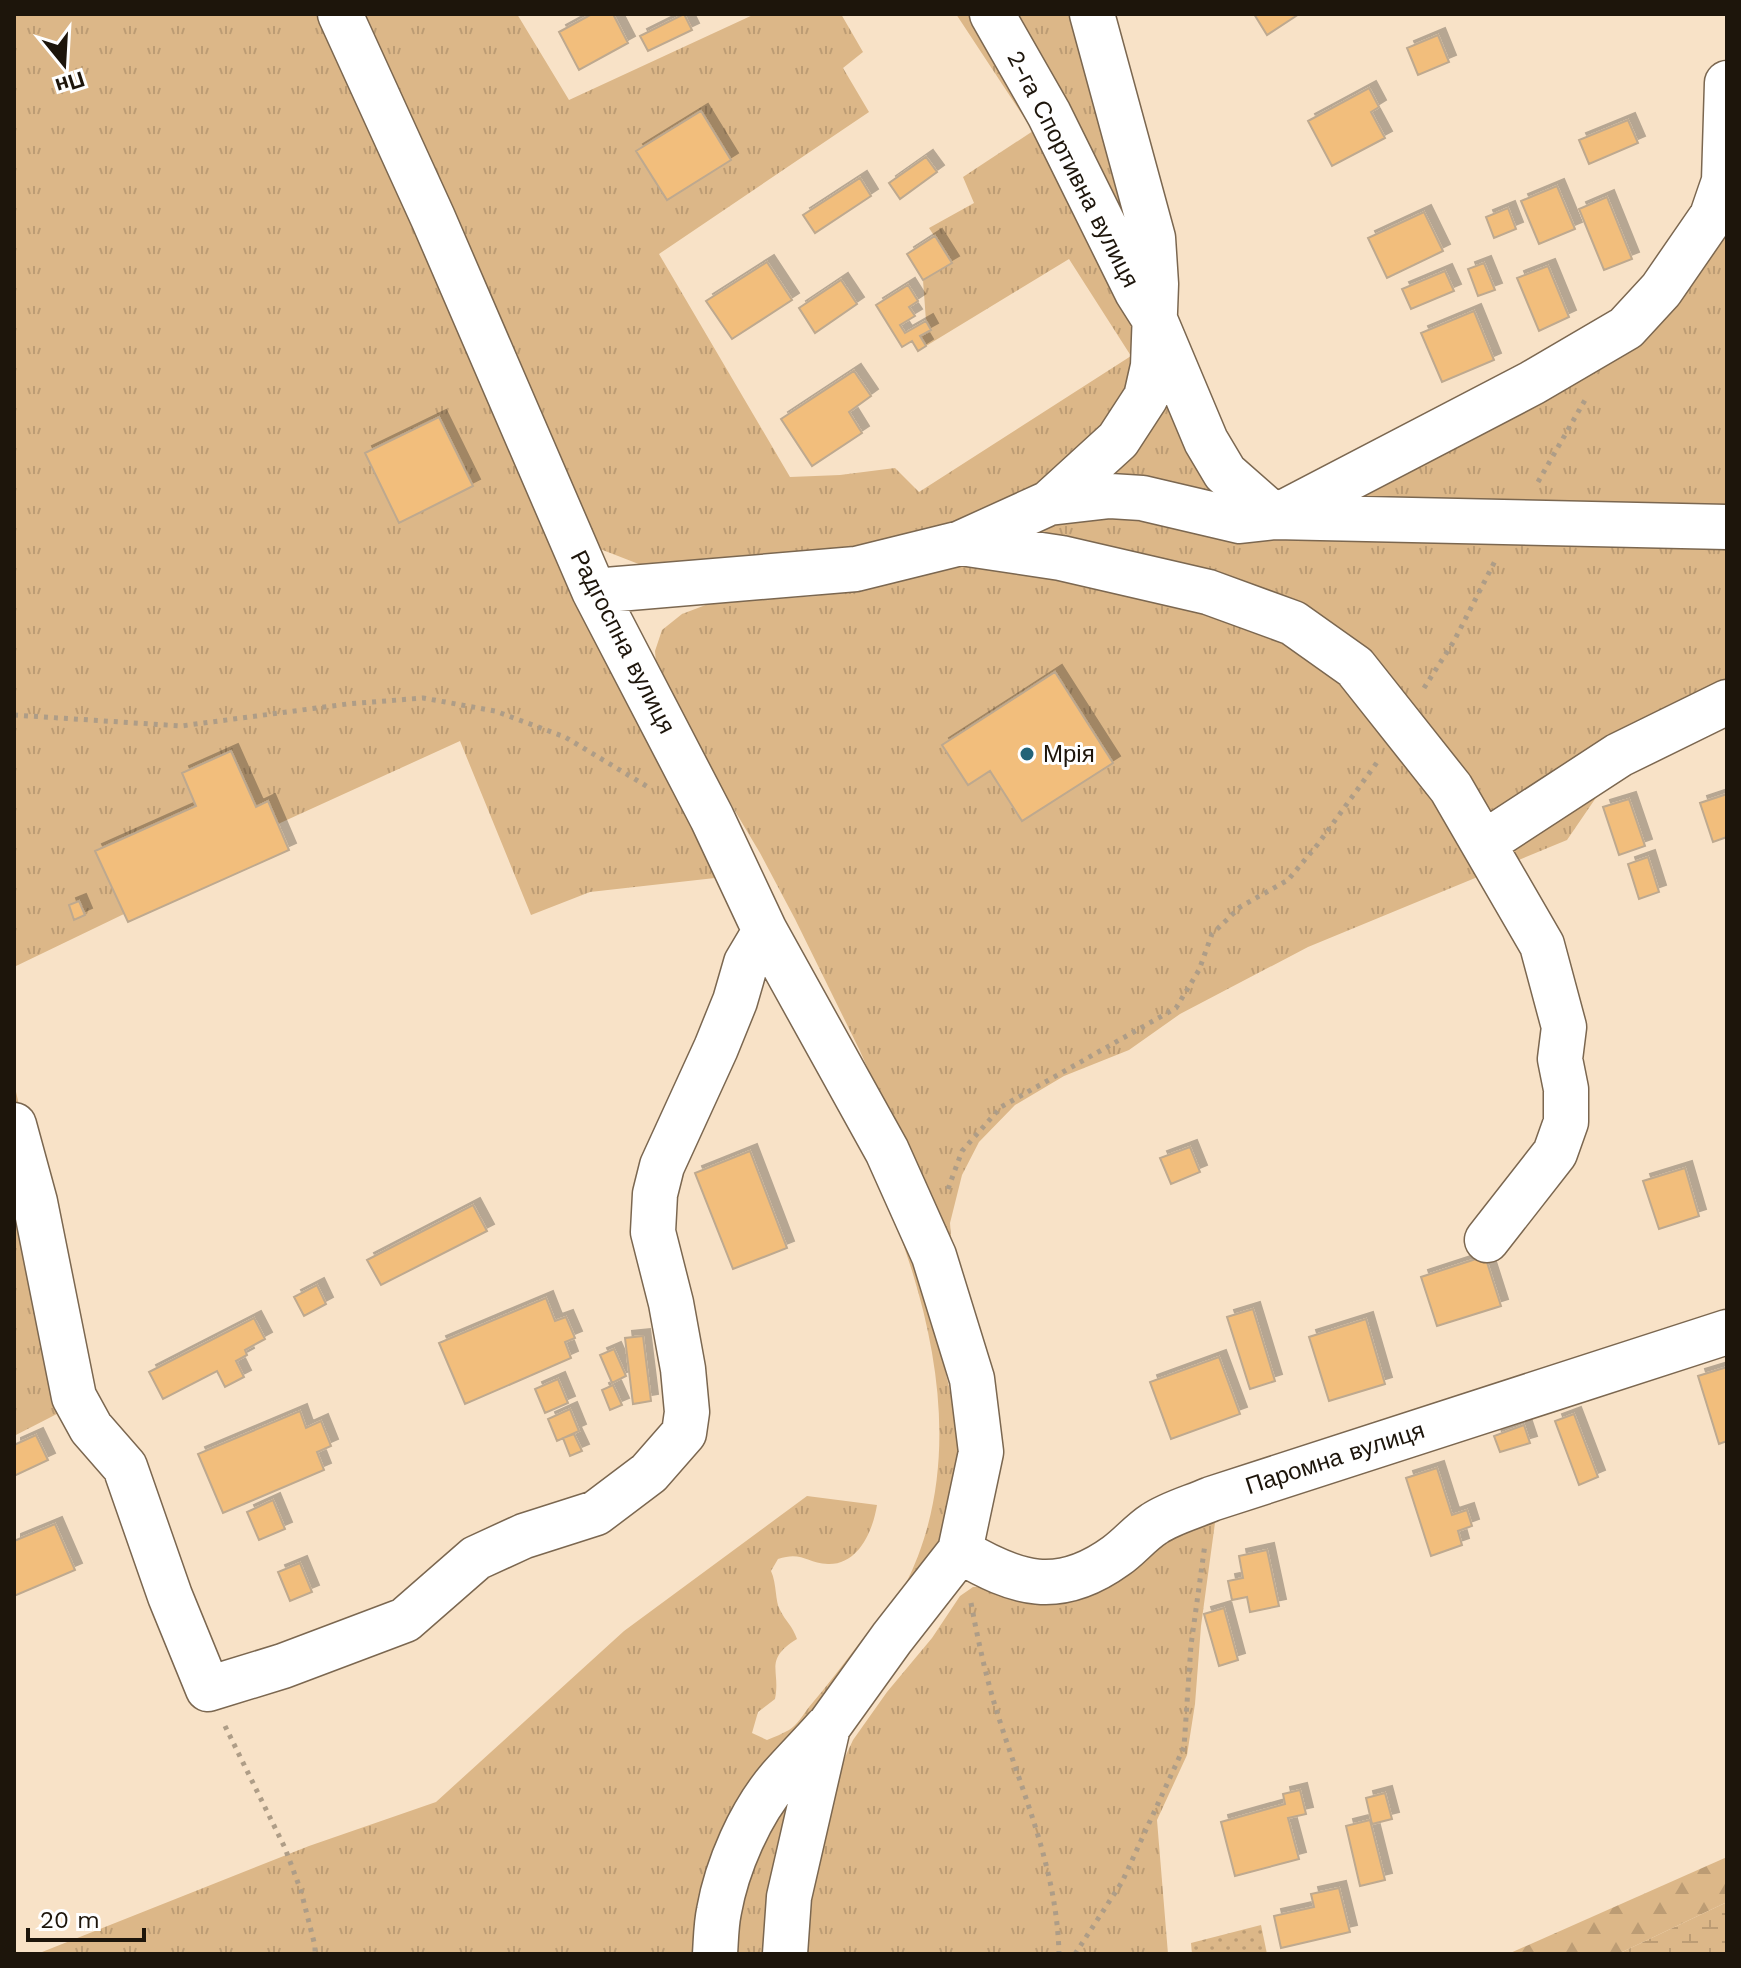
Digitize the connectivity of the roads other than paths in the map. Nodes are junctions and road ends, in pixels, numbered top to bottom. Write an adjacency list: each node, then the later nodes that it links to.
1 (340, 14): 10 (street, Радгоспна вулиця)
2 (992, 14): 5 (street, 2-га Спортивна вулиця)
3 (1092, 14): 5 (street, 2-га Спортивна вулиця)
4 (1727, 83): 7 (street)
5 (1156, 322): 6 (street, 2-га Спортивна вулиця); 7 (street)
6 (1049, 503): 7 (street); 9 (street)
7 (1275, 517): 8 (street)
8 (1727, 527)
9 (961, 543): 10 (street); 12 (street)
10 (594, 591): 13 (street, Радгоспна вулиця)
11 (1727, 702): 12 (street)
12 (1484, 843): 15 (street)
13 (765, 931): 14 (street); 17 (street, Радгоспна вулиця)
14 (14, 1125)
15 (1487, 1240)
16 (1727, 1332): 17 (street, Паромна вулиця)
17 (960, 1551): 18 (street)
18 (828, 1727): 19 (street); 20 (street)
19 (715, 1954)
20 (785, 1954)

